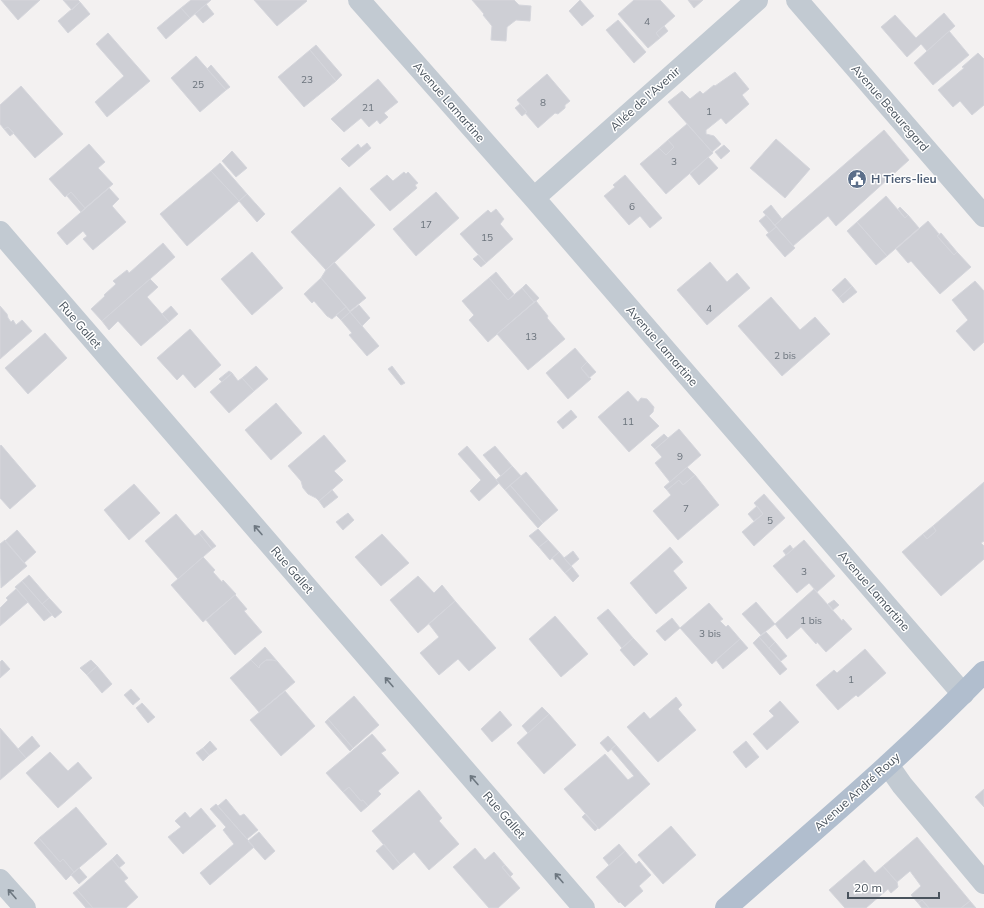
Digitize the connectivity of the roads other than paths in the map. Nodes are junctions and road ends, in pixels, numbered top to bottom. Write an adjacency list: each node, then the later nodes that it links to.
1 (359, 0): 4 (street, Avenue Lamartine)
2 (757, 0): 4 (street, Allée de l'Avenir)
3 (797, 0): 5 (street, Avenue Beauregard)
4 (534, 198): 8 (street, Avenue Lamartine)
5 (984, 216)
6 (0, 232): 13 (street, Rue Gallet, one-way to 6)
7 (984, 672): 8 (main road, Avenue André Rouy)
8 (963, 694): 9 (main road, Avenue André Rouy)
9 (888, 765): 11 (street); 14 (main road, Avenue André Rouy)
10 (0, 880): 12 (street, one-way to 10)
11 (984, 883)
12 (25, 908)
13 (584, 908)
14 (726, 908)

